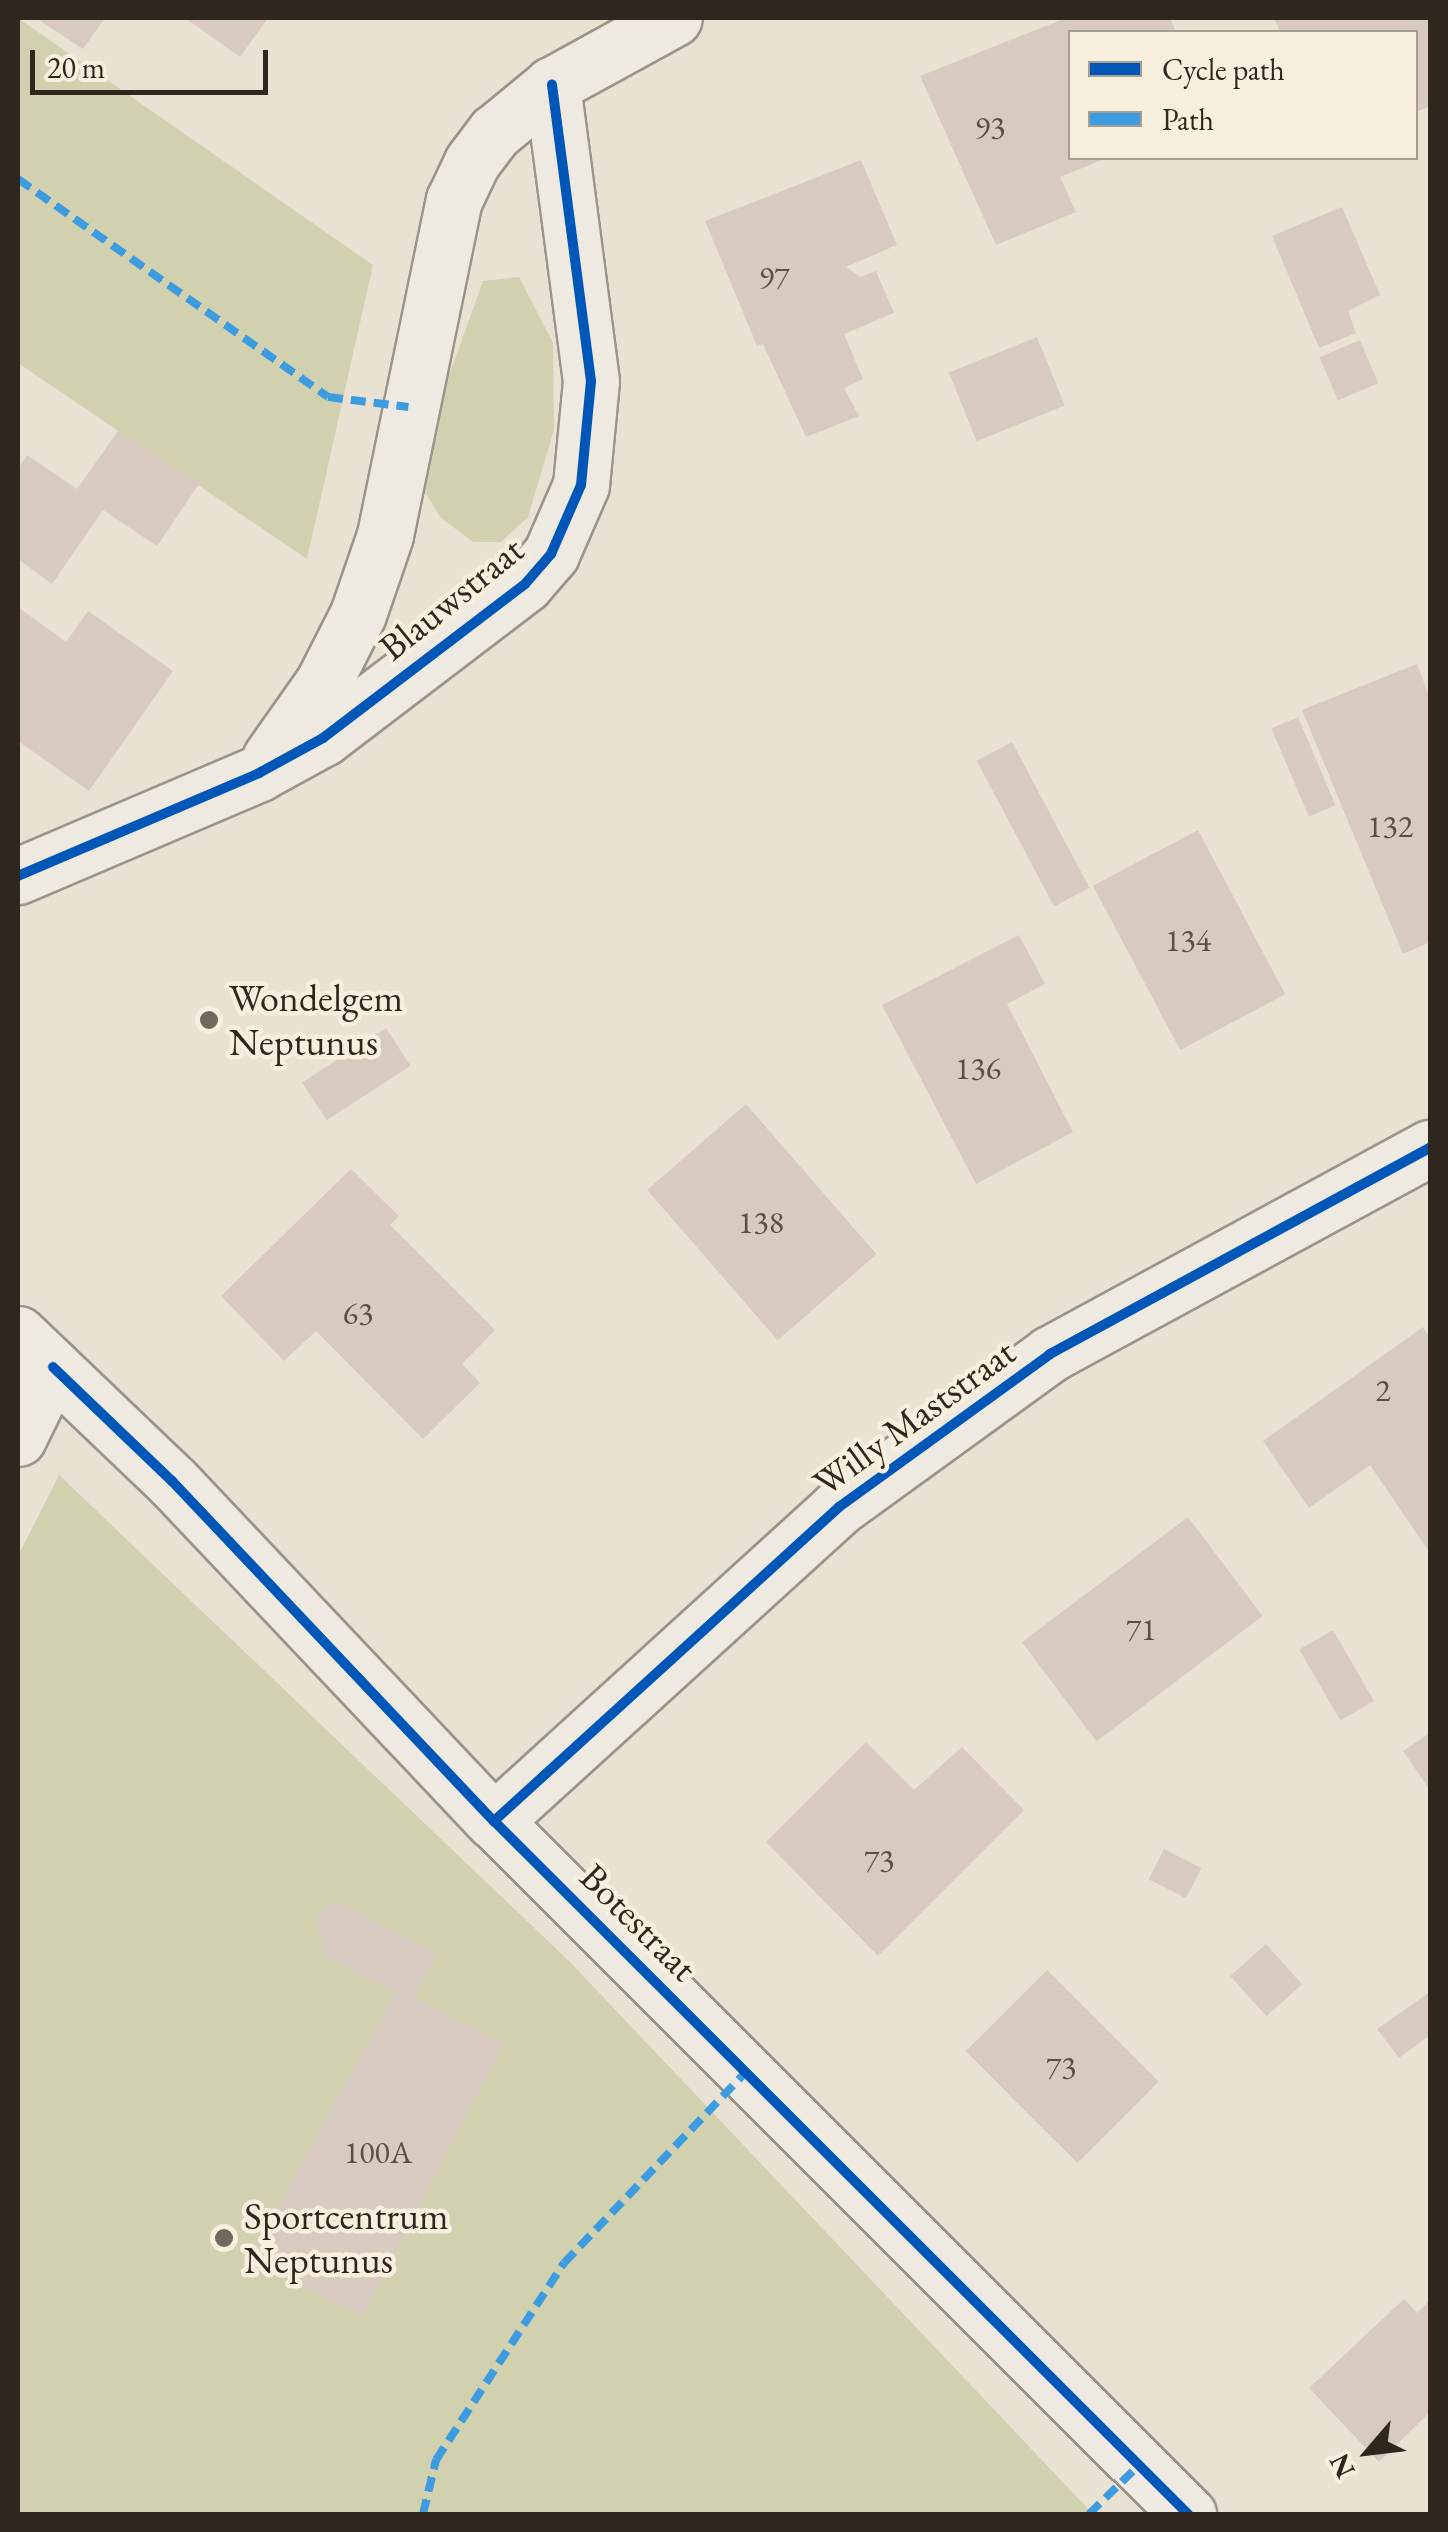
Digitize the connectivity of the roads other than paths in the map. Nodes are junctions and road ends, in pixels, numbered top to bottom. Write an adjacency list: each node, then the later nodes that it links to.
1 (674, 18): 2 (street, Blauwstraat)
2 (552, 85): 3 (street, Blauwstraat); 3 (street, Blauwstraat)
3 (260, 773): 4 (street, Blauwstraat)
4 (18, 876)
5 (1430, 1148): 8 (street, Willy Maststraat)
6 (35, 1351): 7 (street, Botestraat); 8 (street, Botestraat)
7 (18, 1438)
8 (494, 1820): 9 (street, Botestraat)
9 (1188, 2514)

